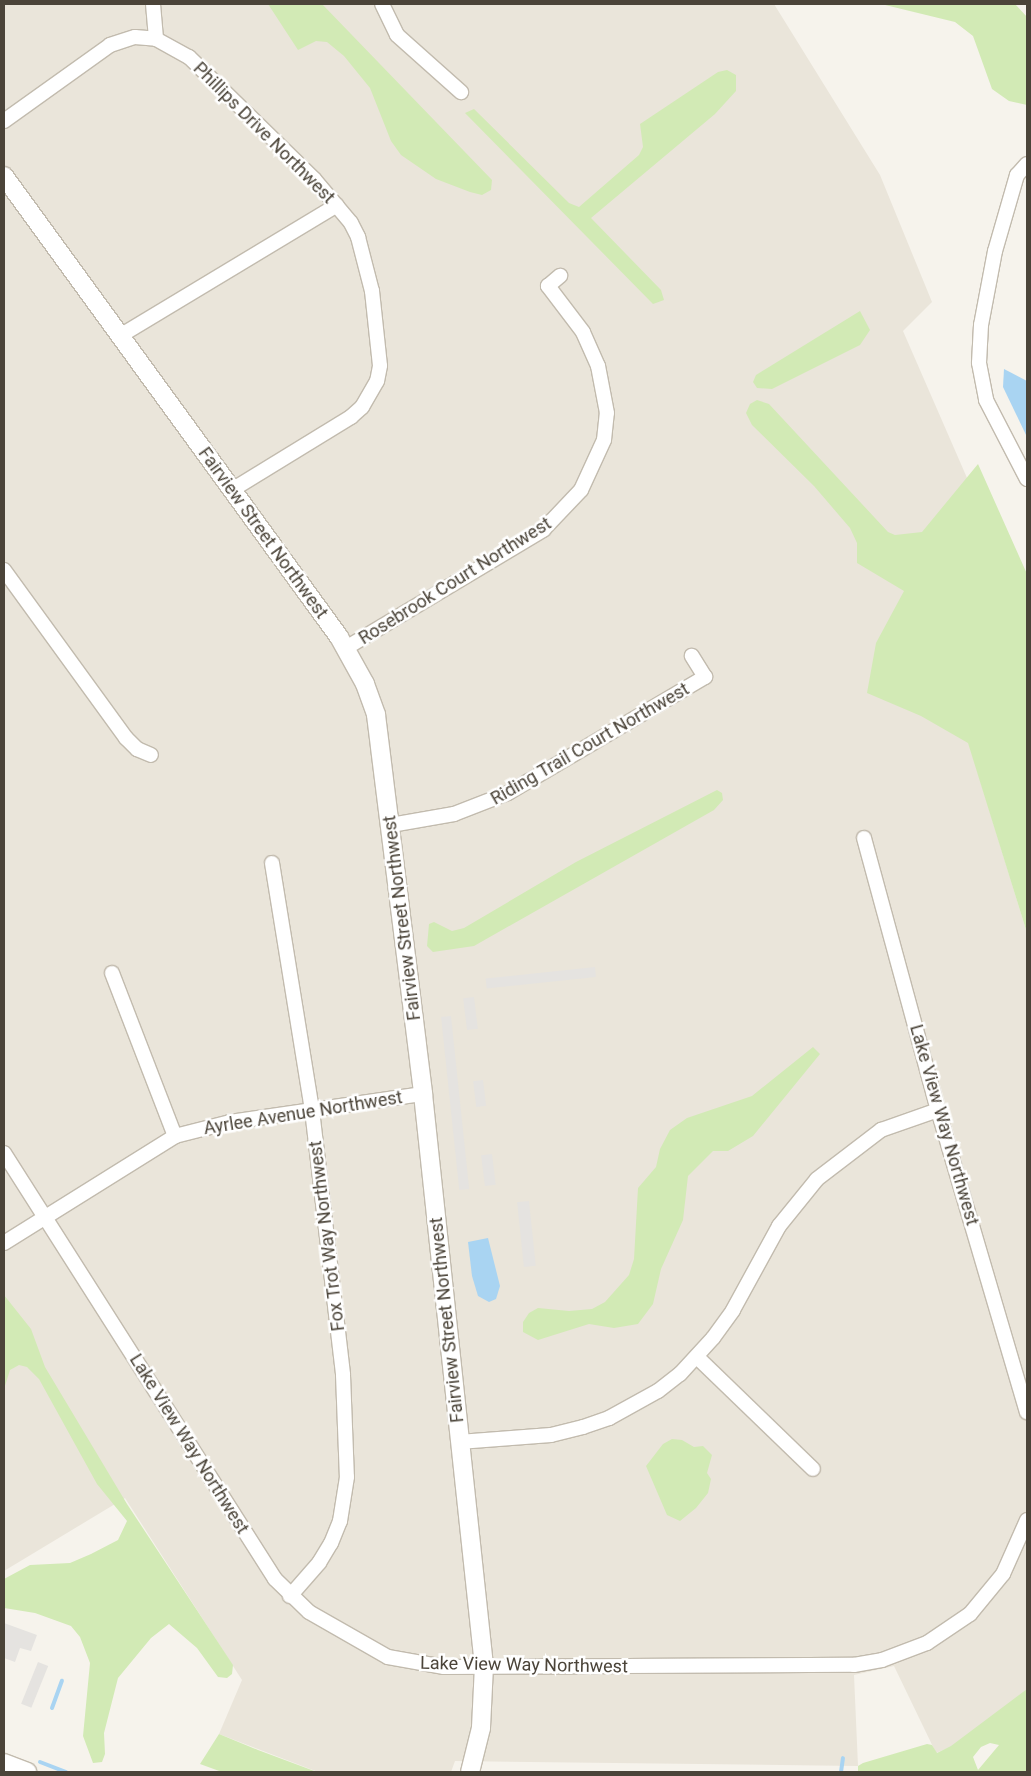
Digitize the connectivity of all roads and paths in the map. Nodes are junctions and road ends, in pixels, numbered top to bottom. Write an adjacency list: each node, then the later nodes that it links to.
1 (153, 4): 3 (street)
2 (382, 4): 4 (street)
3 (156, 39): 5 (street, Phillips Drive Northwest); 8 (street, Phillips Drive Northwest)
4 (461, 92)
5 (4, 121)
6 (1027, 164): 11 (street)
7 (4, 176): 10 (street, Fairview Street Northwest)
8 (337, 204): 10 (street); 12 (street, Phillips Drive Northwest)
9 (560, 276): 14 (street, Rosebrook Court Northwest)
10 (120, 336): 12 (street, Fairview Street Northwest)
11 (1027, 479)
12 (232, 490): 14 (street, Fairview Street Northwest)
13 (4, 570): 16 (street)
14 (346, 648): 17 (street, Fairview Street Northwest)
15 (692, 656): 17 (street, Riding Trail Court Northwest)
16 (151, 755)
17 (391, 825): 21 (street, Fairview Street Northwest)
18 (864, 838): 23 (street, Lake View Way Northwest)
19 (272, 863): 22 (street, Fox Trot Way Northwest)
20 (112, 973): 24 (street)
21 (423, 1094): 22 (street, Ayrlee Avenue Northwest); 30 (street, Fairview Street Northwest)
22 (312, 1110): 24 (street, Ayrlee Avenue Northwest); 33 (street, Fox Trot Way Northwest)
23 (938, 1110): 28 (street); 29 (street, Lake View Way Northwest)
24 (175, 1136): 26 (street, Ayrlee Avenue Northwest)
25 (4, 1153): 26 (street, Lake View Way Northwest)
26 (45, 1216): 27 (street, Ayrlee Avenue Northwest); 33 (street, Lake View Way Northwest)
27 (4, 1242)
28 (697, 1357): 30 (street); 31 (street)
29 (1027, 1412)
30 (459, 1442): 34 (street, Fairview Street Northwest)
31 (813, 1468)
32 (1027, 1520): 34 (street, Lake View Way Northwest)
33 (290, 1596): 34 (street, Lake View Way Northwest)
34 (484, 1666): 37 (street, Fairview Street Northwest)
35 (4, 1763): 36 (street)
36 (27, 1772)
37 (470, 1772)

